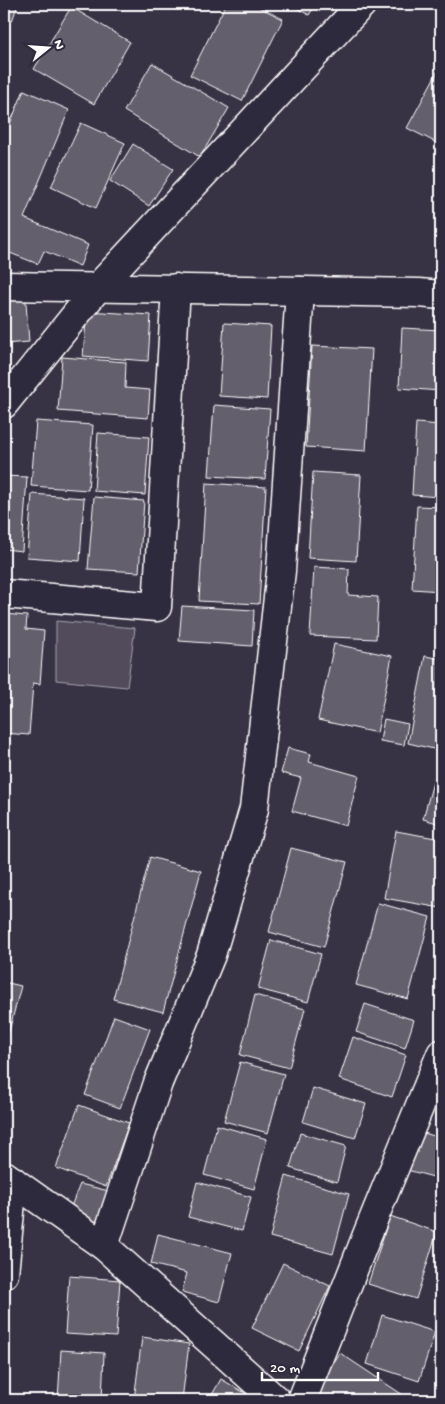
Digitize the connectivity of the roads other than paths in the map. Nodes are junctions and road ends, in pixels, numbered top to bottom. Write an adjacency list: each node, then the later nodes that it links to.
1 (362, 4): 3 (street)
2 (4, 286): 3 (street)
3 (99, 286): 4 (street); 7 (street)
4 (176, 288): 5 (street); 8 (street)
5 (300, 291): 6 (street); 11 (street)
6 (441, 294)
7 (4, 404)
8 (4, 594)
9 (441, 1058): 14 (street)
10 (8, 1178): 11 (street); 12 (street)
11 (104, 1246): 13 (street)
12 (4, 1274)
13 (276, 1400)
14 (302, 1400)

